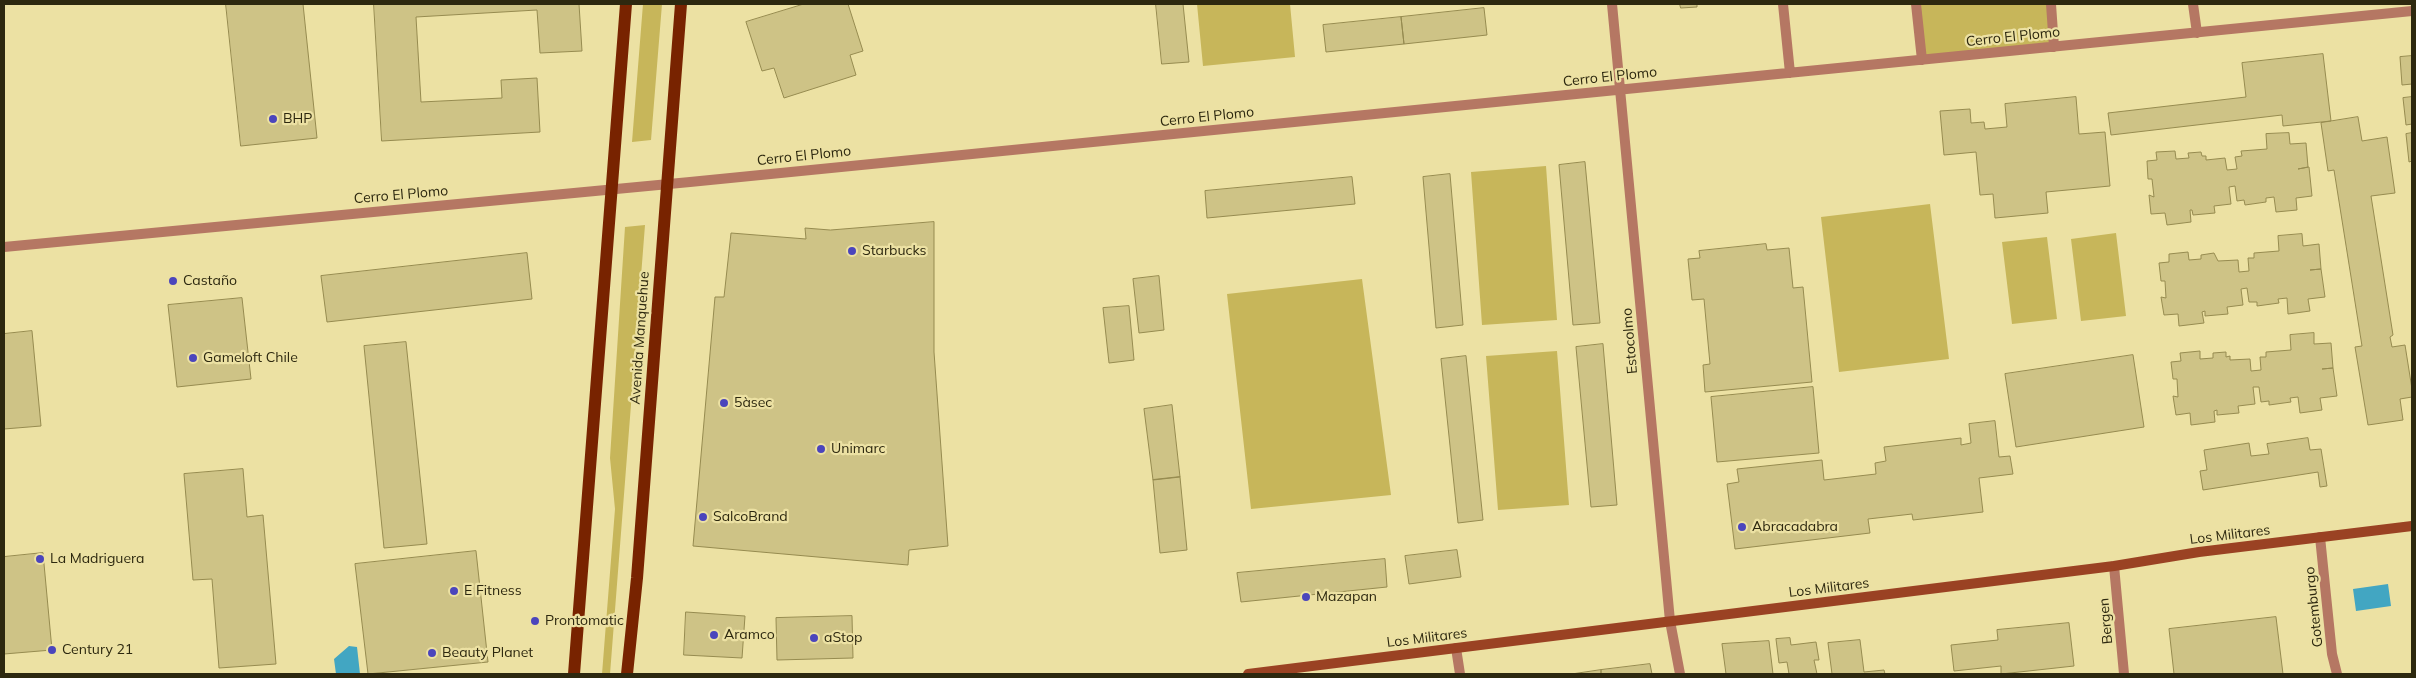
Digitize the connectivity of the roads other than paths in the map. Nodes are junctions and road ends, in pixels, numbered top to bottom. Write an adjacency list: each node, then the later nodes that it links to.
1 (626, 4): 15 (main road)
2 (681, 4): 14 (main road, Avenida Manquehue)
3 (1612, 4): 13 (street, Estocolmo)
4 (1783, 4): 12 (street)
5 (1916, 4): 11 (street)
6 (2051, 4): 10 (street)
7 (2193, 4): 9 (street)
8 (2412, 11): 9 (street, Cerro El Plomo)
9 (2197, 33): 10 (street, Cerro El Plomo)
10 (2054, 47): 11 (street, Cerro El Plomo)
11 (1922, 60): 12 (street, Cerro El Plomo)
12 (1790, 73): 13 (street, Cerro El Plomo)
13 (1620, 90): 14 (street, Cerro El Plomo); 20 (street, Estocolmo)
14 (667, 184): 15 (street, Cerro El Plomo); 23 (main road, Avenida Manquehue)
15 (611, 189): 16 (street, Cerro El Plomo); 22 (main road)
16 (4, 247)
17 (2412, 526): 18 (main road, Los Militares)
18 (2320, 537): 19 (main road, Los Militares); 28 (street, Gotemburgo)
19 (2114, 566): 20 (main road, Los Militares); 27 (street, Bergen)
20 (1670, 621): 21 (main road, Los Militares); 26 (street, Estocolmo)
21 (1456, 648): 24 (main road, Los Militares); 25 (street)
22 (574, 674)
23 (627, 674)
24 (1248, 674)
25 (1460, 674)
26 (1680, 674)
27 (2124, 674)
28 (2337, 674)

